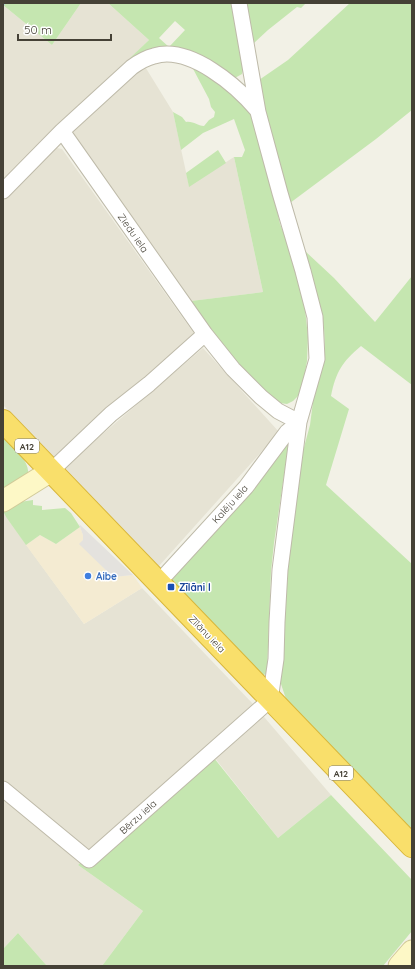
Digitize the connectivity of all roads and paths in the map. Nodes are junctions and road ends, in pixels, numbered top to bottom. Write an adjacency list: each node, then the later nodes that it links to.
1 (239, 3): 2 (street)
2 (250, 68): 3 (street); 4 (street)
3 (223, 79): 4 (street); 5 (street)
4 (258, 112): 9 (street)
5 (62, 132): 6 (street); 7 (street, Ziedu iela)
6 (3, 191)
7 (205, 334): 9 (street, Ziedu iela); 10 (street)
8 (3, 421): 10 (highway, Zīlānu iela / A12)
9 (299, 422): 12 (street, Kalēju iela); 13 (street)
10 (51, 471): 11 (street); 12 (highway, Zīlānu iela / A12)
11 (3, 501)
12 (158, 583): 13 (highway, Zīlānu iela / A12)
13 (270, 700): 14 (street, Bērzu iela); 15 (highway, Zīlānu iela / A12)
14 (3, 789)
15 (412, 846)
16 (412, 951): 17 (street)
17 (399, 966)

